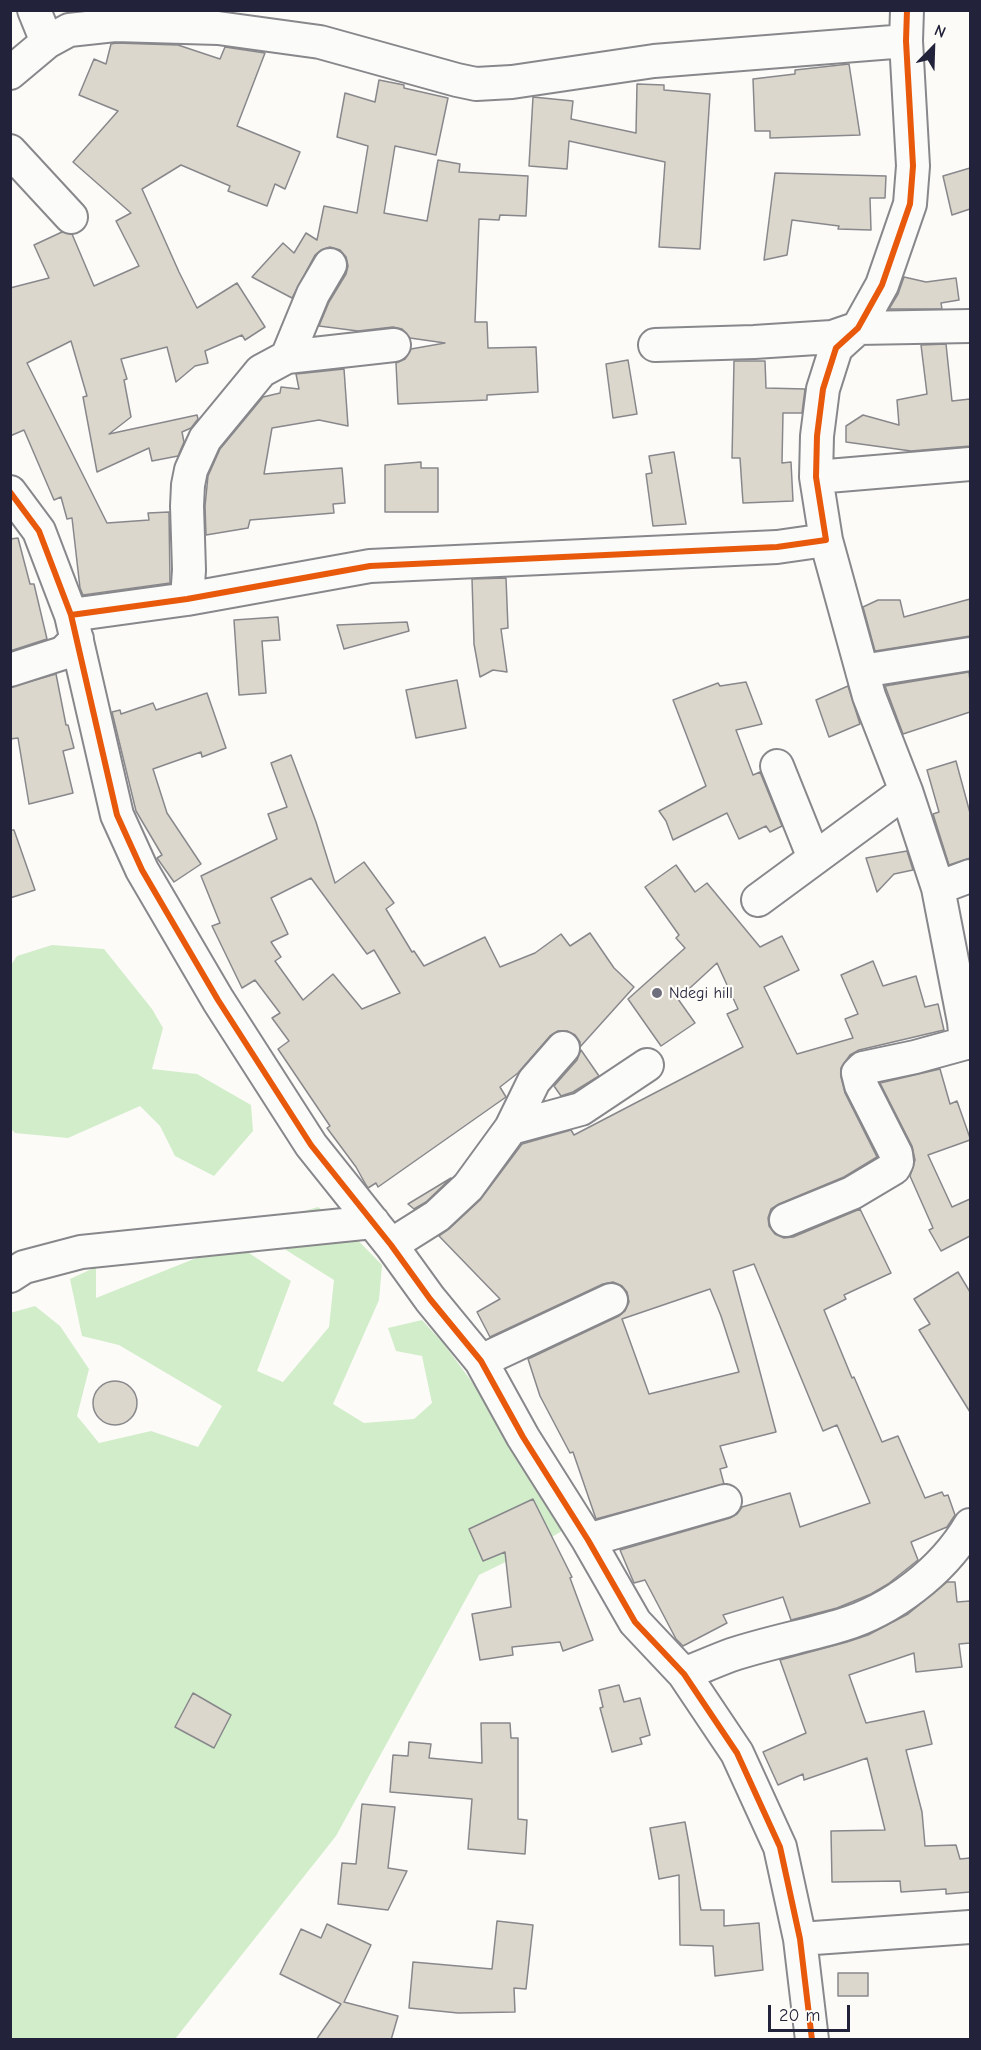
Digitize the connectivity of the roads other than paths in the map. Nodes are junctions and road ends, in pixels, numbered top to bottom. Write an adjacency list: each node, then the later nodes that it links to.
1 (34, 10): 3 (street)
2 (907, 26): 3 (street); 9 (street)
3 (63, 28): 4 (street)
4 (10, 74)
5 (10, 151): 6 (street)
6 (71, 217)
7 (330, 265): 12 (street)
8 (970, 326): 9 (street)
9 (858, 328): 11 (street); 14 (street)
10 (394, 345): 12 (street)
11 (655, 345)
12 (287, 357): 17 (street)
13 (970, 464): 14 (street)
14 (816, 477): 16 (street)
15 (10, 492): 18 (street)
16 (826, 540): 17 (street); 21 (street)
17 (187, 599): 18 (street)
18 (74, 627): 20 (street); 33 (street)
19 (970, 654): 21 (street)
20 (10, 670)
21 (862, 671): 23 (street)
22 (777, 766): 24 (street)
23 (906, 791): 24 (street); 26 (street)
24 (814, 858): 27 (street)
25 (970, 876): 26 (street)
26 (938, 888): 28 (street)
27 (758, 900)
28 (968, 1043): 32 (street)
29 (563, 1048): 31 (street)
30 (647, 1065): 31 (street)
31 (512, 1128): 33 (street)
32 (786, 1221)
33 (382, 1234): 34 (street); 36 (street)
34 (10, 1276)
35 (611, 1300): 36 (street)
36 (481, 1360): 39 (street)
37 (725, 1501): 39 (street)
38 (970, 1526): 40 (street)
39 (588, 1540): 40 (street)
40 (684, 1674): 42 (street)
41 (970, 1927): 42 (street)
42 (800, 1939): 43 (street)
43 (812, 2040)

